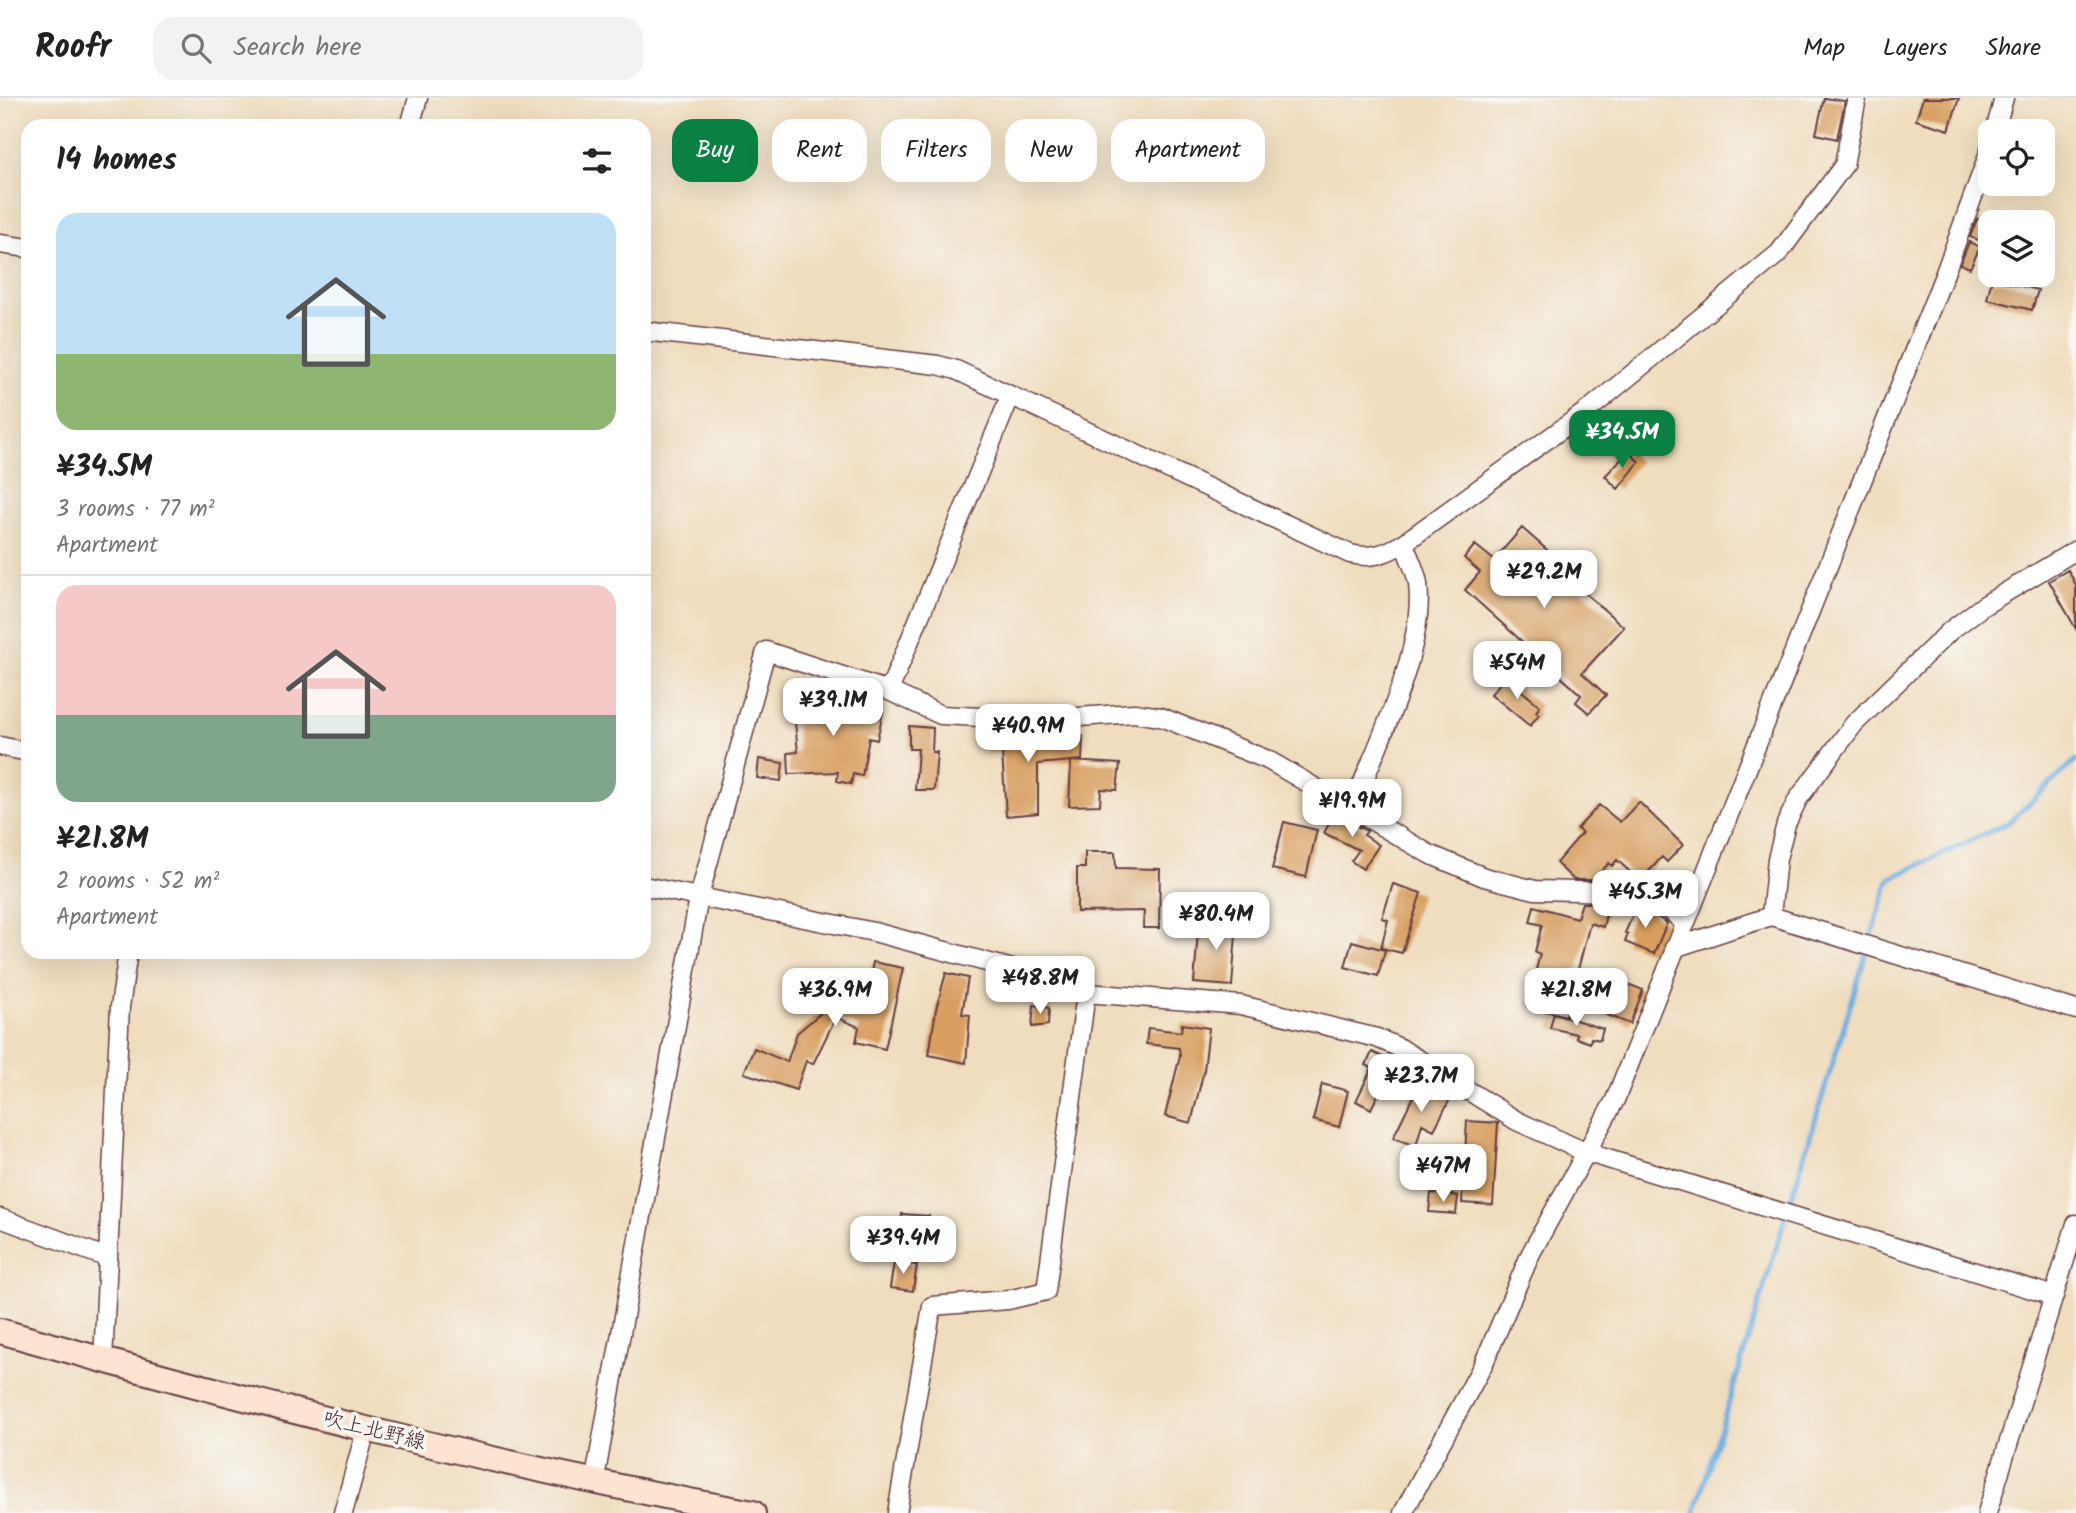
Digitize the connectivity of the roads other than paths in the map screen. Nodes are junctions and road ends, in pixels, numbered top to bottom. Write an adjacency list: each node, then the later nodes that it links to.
1 (418, 98): 4 (street)
2 (1857, 98): 11 (street)
3 (2004, 98): 5 (street)
4 (412, 119)
5 (1998, 119)
6 (1978, 183): 20 (street)
7 (0, 244): 8 (street)
8 (21, 247)
9 (651, 332): 10 (street)
10 (1010, 397): 11 (street); 13 (street)
11 (1404, 543): 16 (street)
12 (2076, 550): 19 (street)
13 (889, 691): 16 (street); 18 (street)
14 (0, 746): 15 (street)
15 (21, 750)
16 (1352, 809): 20 (street)
17 (651, 887): 18 (street)
18 (699, 897): 23 (street); 33 (street)
19 (1771, 916): 21 (street); 24 (street)
20 (1684, 923): 21 (street)
21 (1674, 948): 25 (street)
22 (127, 959): 28 (street)
23 (1086, 993): 25 (street); 36 (street)
24 (2076, 1010)
25 (1585, 1152): 29 (street); 37 (street)
26 (0, 1218): 28 (street)
27 (2076, 1224): 29 (street)
28 (108, 1258): 31 (street)
29 (2054, 1296): 38 (street)
30 (0, 1331): 31 (main road, 吹上北野線)
31 (103, 1360): 32 (main road, 吹上北野線)
32 (366, 1430): 33 (main road, 吹上北野線); 34 (street)
33 (594, 1484): 35 (main road, 吹上北野線)
34 (343, 1513)
35 (753, 1513)
36 (897, 1513)
37 (1403, 1513)
38 (1987, 1513)

